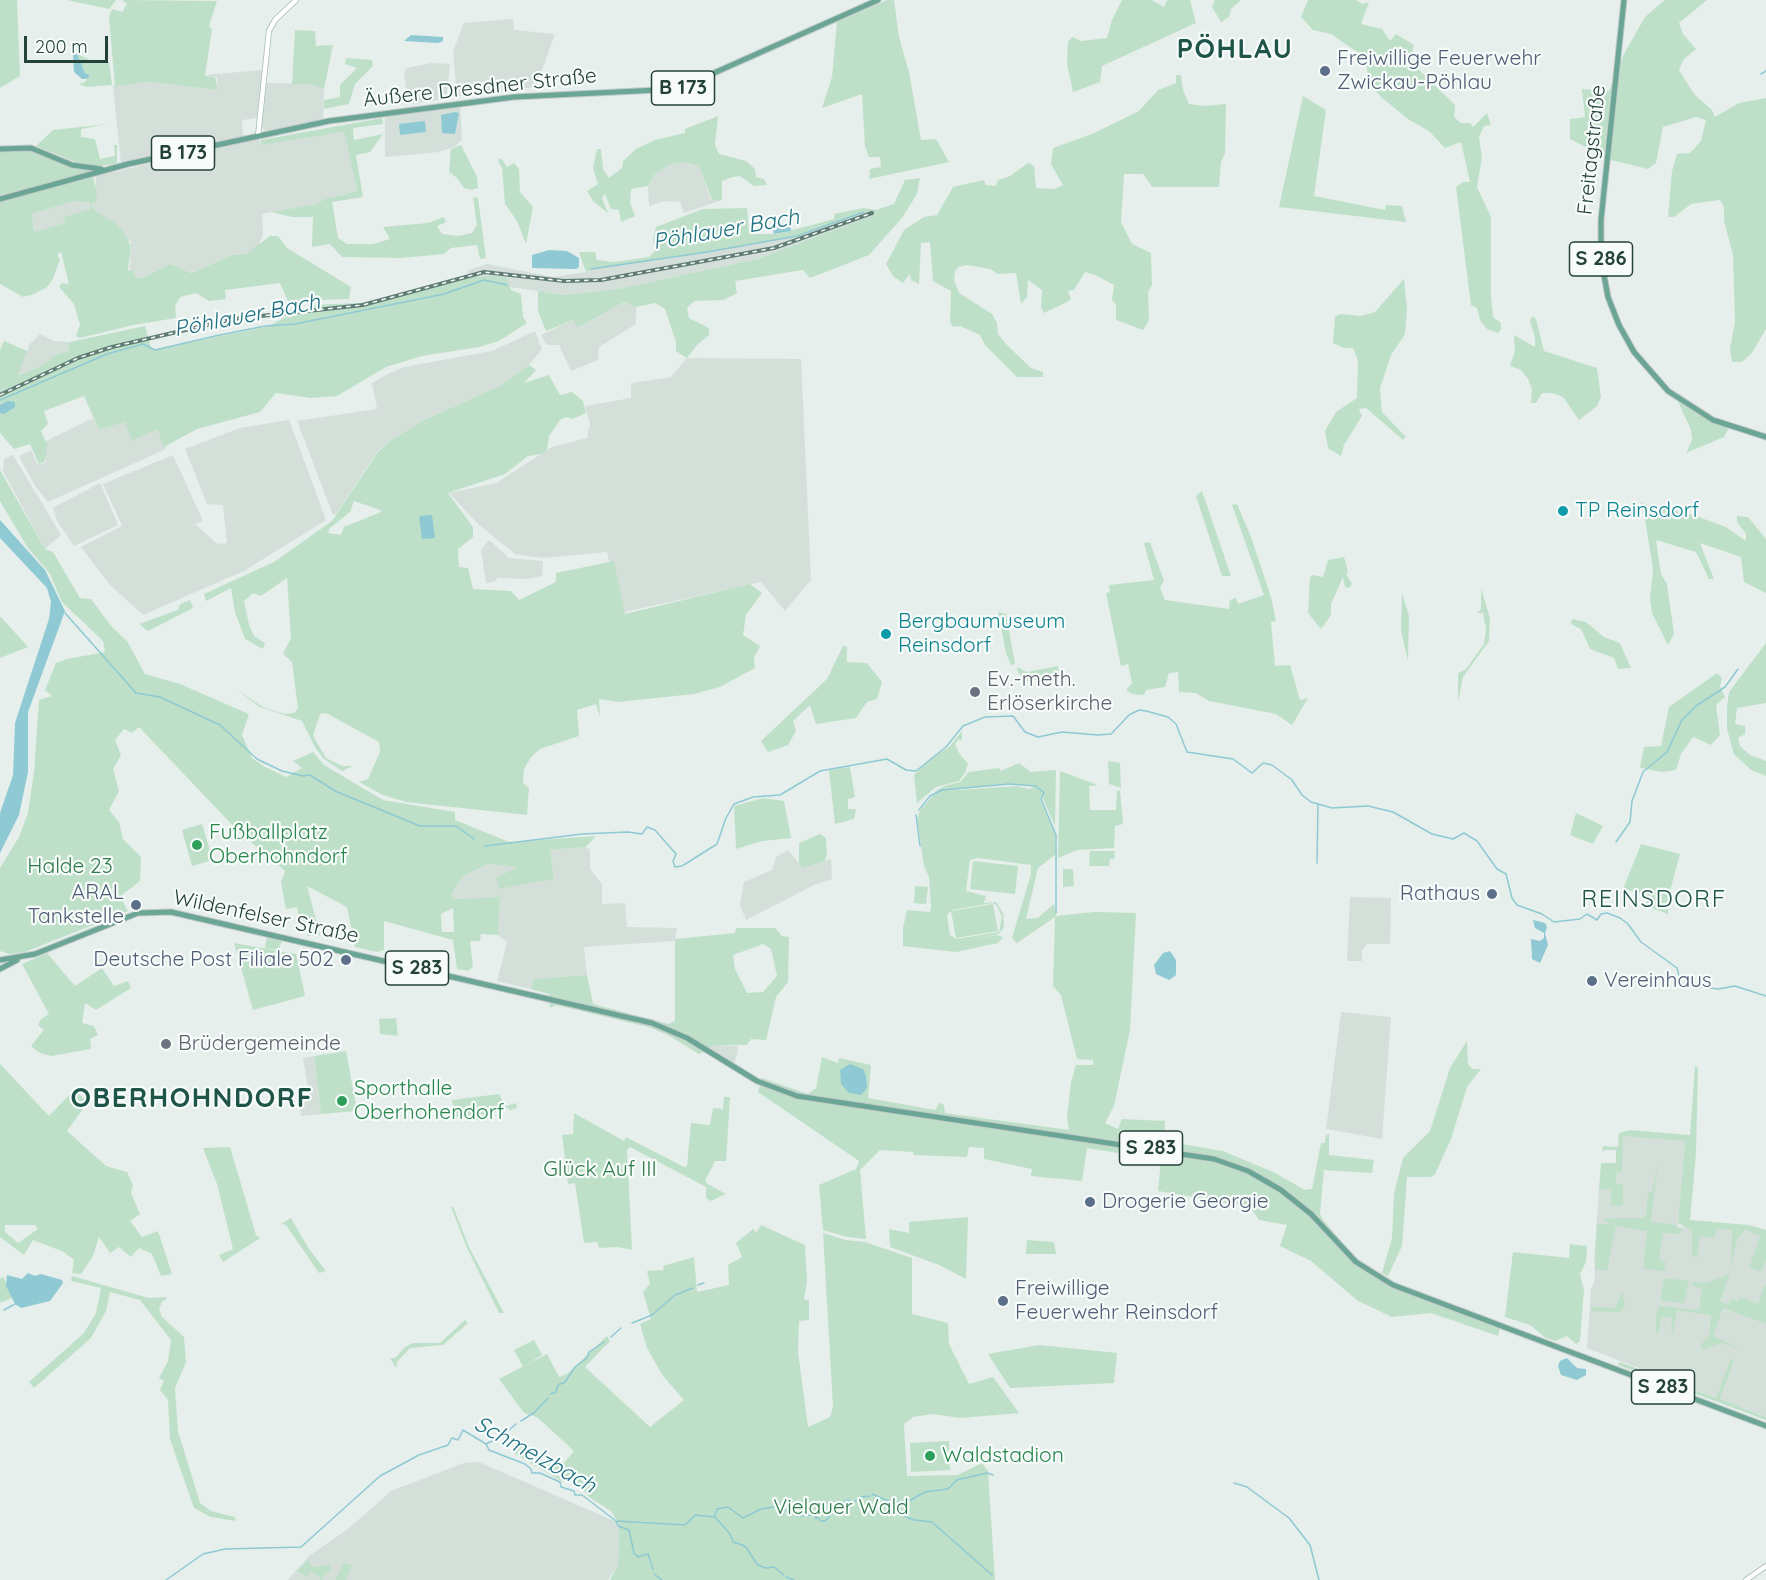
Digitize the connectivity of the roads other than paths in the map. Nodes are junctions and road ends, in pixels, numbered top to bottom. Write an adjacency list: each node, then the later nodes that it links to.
1 (296, 0): 4 (street)
2 (878, 0): 4 (main road, Äußere Dresdner Straße / B 173)
3 (1624, 0): 8 (main road, Freitagstraße / S 286)
4 (258, 136): 6 (main road, Äußere Dresdner Straße / B 173)
5 (0, 149): 6 (main road, Äußere Dresdner Straße / B 173)
6 (89, 172): 7 (main road, Äußere Dresdner Straße / B 173)
7 (0, 198)
8 (1766, 437)
9 (1, 959): 10 (main road, Wildenfelser Straße)
10 (18, 959): 11 (main road, S 283); 12 (main road, Wildenfelser Straße / S 283)
11 (0, 969)
12 (1766, 1426)
13 (1766, 1566): 14 (street)
14 (1746, 1580)

